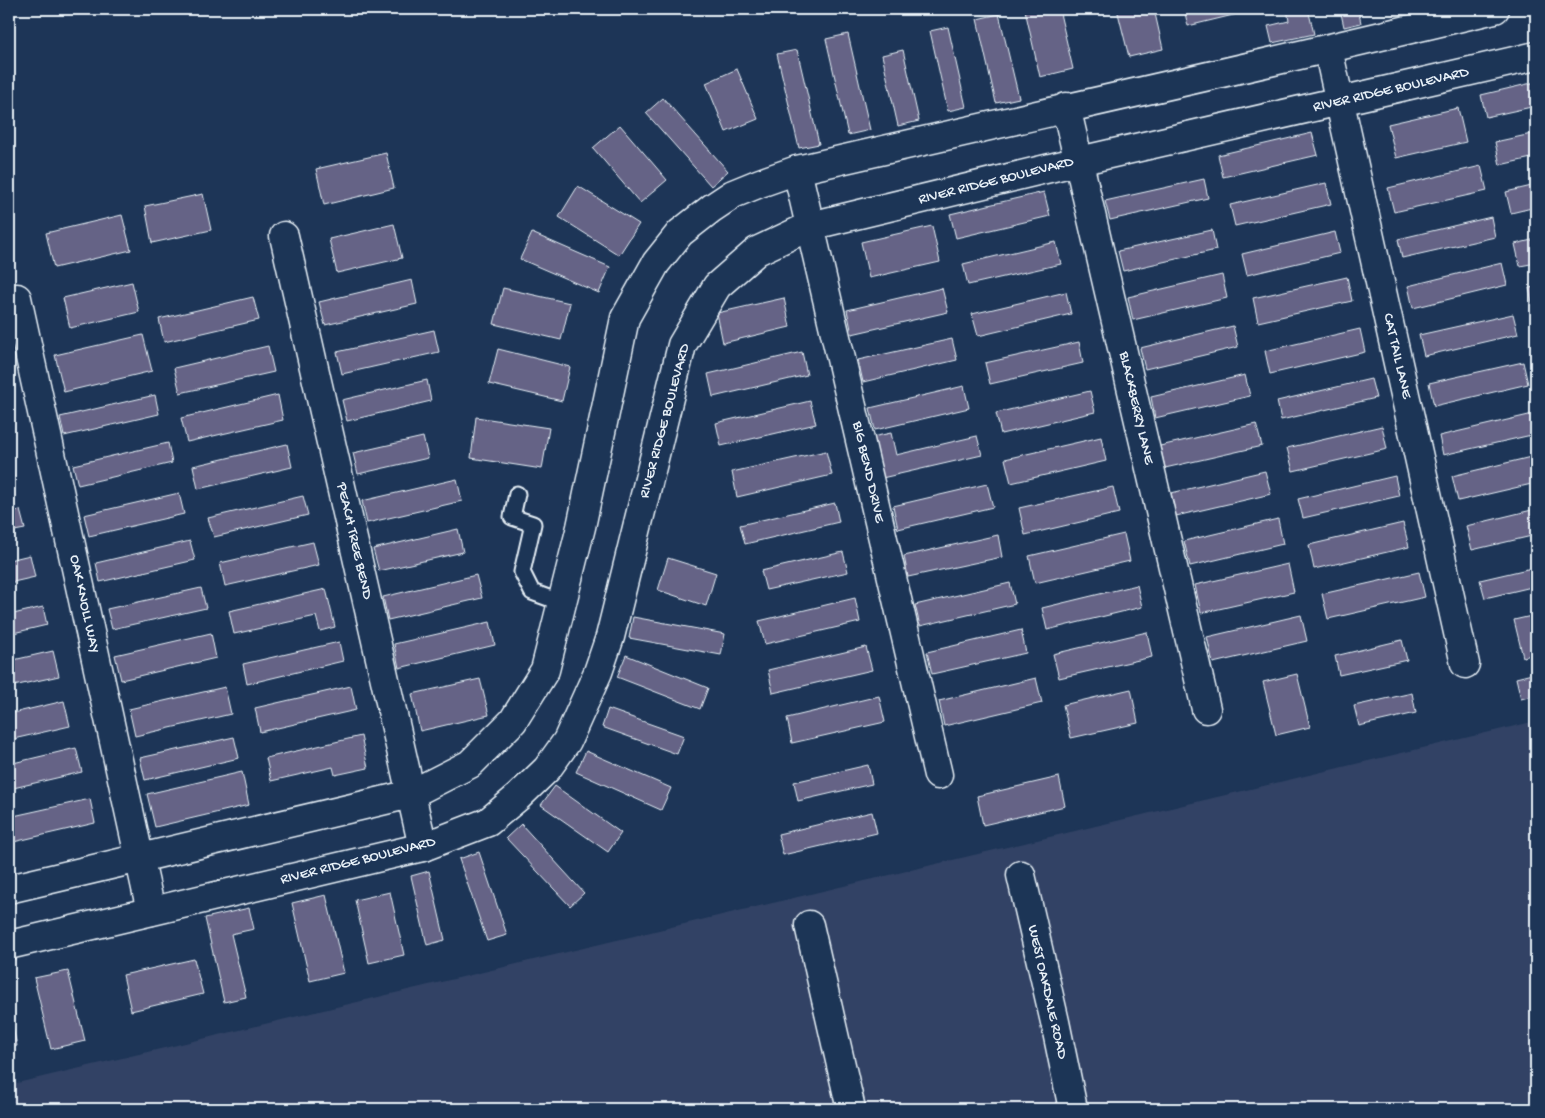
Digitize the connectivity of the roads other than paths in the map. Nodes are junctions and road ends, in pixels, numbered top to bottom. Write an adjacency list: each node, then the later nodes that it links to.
1 (1494, 9): 2 (street)
2 (1328, 49): 4 (street, CAT TAIL LANE); 5 (street)
3 (1536, 56): 4 (street, RIVER RIDGE BOULEVARD)
4 (1340, 102): 6 (street, RIVER RIDGE BOULEVARD); 13 (street, CAT TAIL LANE)
5 (1066, 108): 6 (street, BLACKBERRY LANE); 7 (street)
6 (1079, 161): 8 (street, RIVER RIDGE BOULEVARD); 14 (street, BLACKBERRY LANE)
7 (797, 170): 8 (street, BIG BEND DRIVE); 12 (street)
8 (810, 226): 15 (street, BIG BEND DRIVE); 17 (street, RIVER RIDGE BOULEVARD)
9 (284, 236): 16 (street, PEACH TREE BEND)
10 (17, 298): 18 (street, OAK KNOLL WAY)
11 (517, 494): 12 (lane)
12 (562, 603): 16 (street)
13 (1466, 664)
14 (1206, 709)
15 (938, 774)
16 (411, 794): 17 (street, PEACH TREE BEND); 18 (street)
17 (423, 847): 21 (street, RIVER RIDGE BOULEVARD)
18 (139, 858): 20 (street); 21 (street, OAK KNOLL WAY)
19 (1021, 875): 25 (street, WEST OAKDALE ROAD)
20 (9, 889)
21 (151, 911): 23 (street, RIVER RIDGE BOULEVARD)
22 (809, 925): 24 (street)
23 (9, 944)
24 (851, 1109)
25 (1073, 1109)

